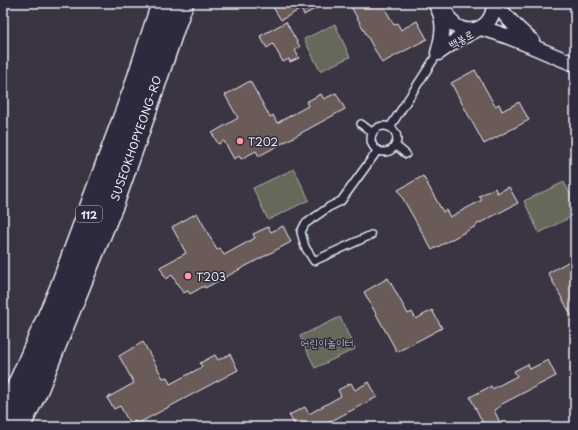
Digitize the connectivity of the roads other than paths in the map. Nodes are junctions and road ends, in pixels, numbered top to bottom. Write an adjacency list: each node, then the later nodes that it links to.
1 (164, 3): 16 (highway, SUSEOKHOPYEONG-RO / 112)
2 (182, 3): 17 (highway, SUSEOKHOPYEONG-RO / 112)
3 (495, 3): 5 (street); 7 (street, 백봉로)
4 (442, 4): 5 (street); 6 (street, 백봉로)
5 (480, 28): 6 (street, 백봉로); 7 (street, 백봉로)
6 (438, 53): 10 (lane)
7 (555, 57): 8 (street, 백봉로)
8 (575, 64)
9 (361, 124): 11 (lane)
10 (390, 128): 11 (lane); 12 (lane)
11 (373, 133): 13 (lane)
12 (395, 144): 13 (lane); 14 (lane)
13 (378, 150): 15 (lane)
14 (406, 154)
15 (371, 235)
16 (3, 420)
17 (18, 427)

